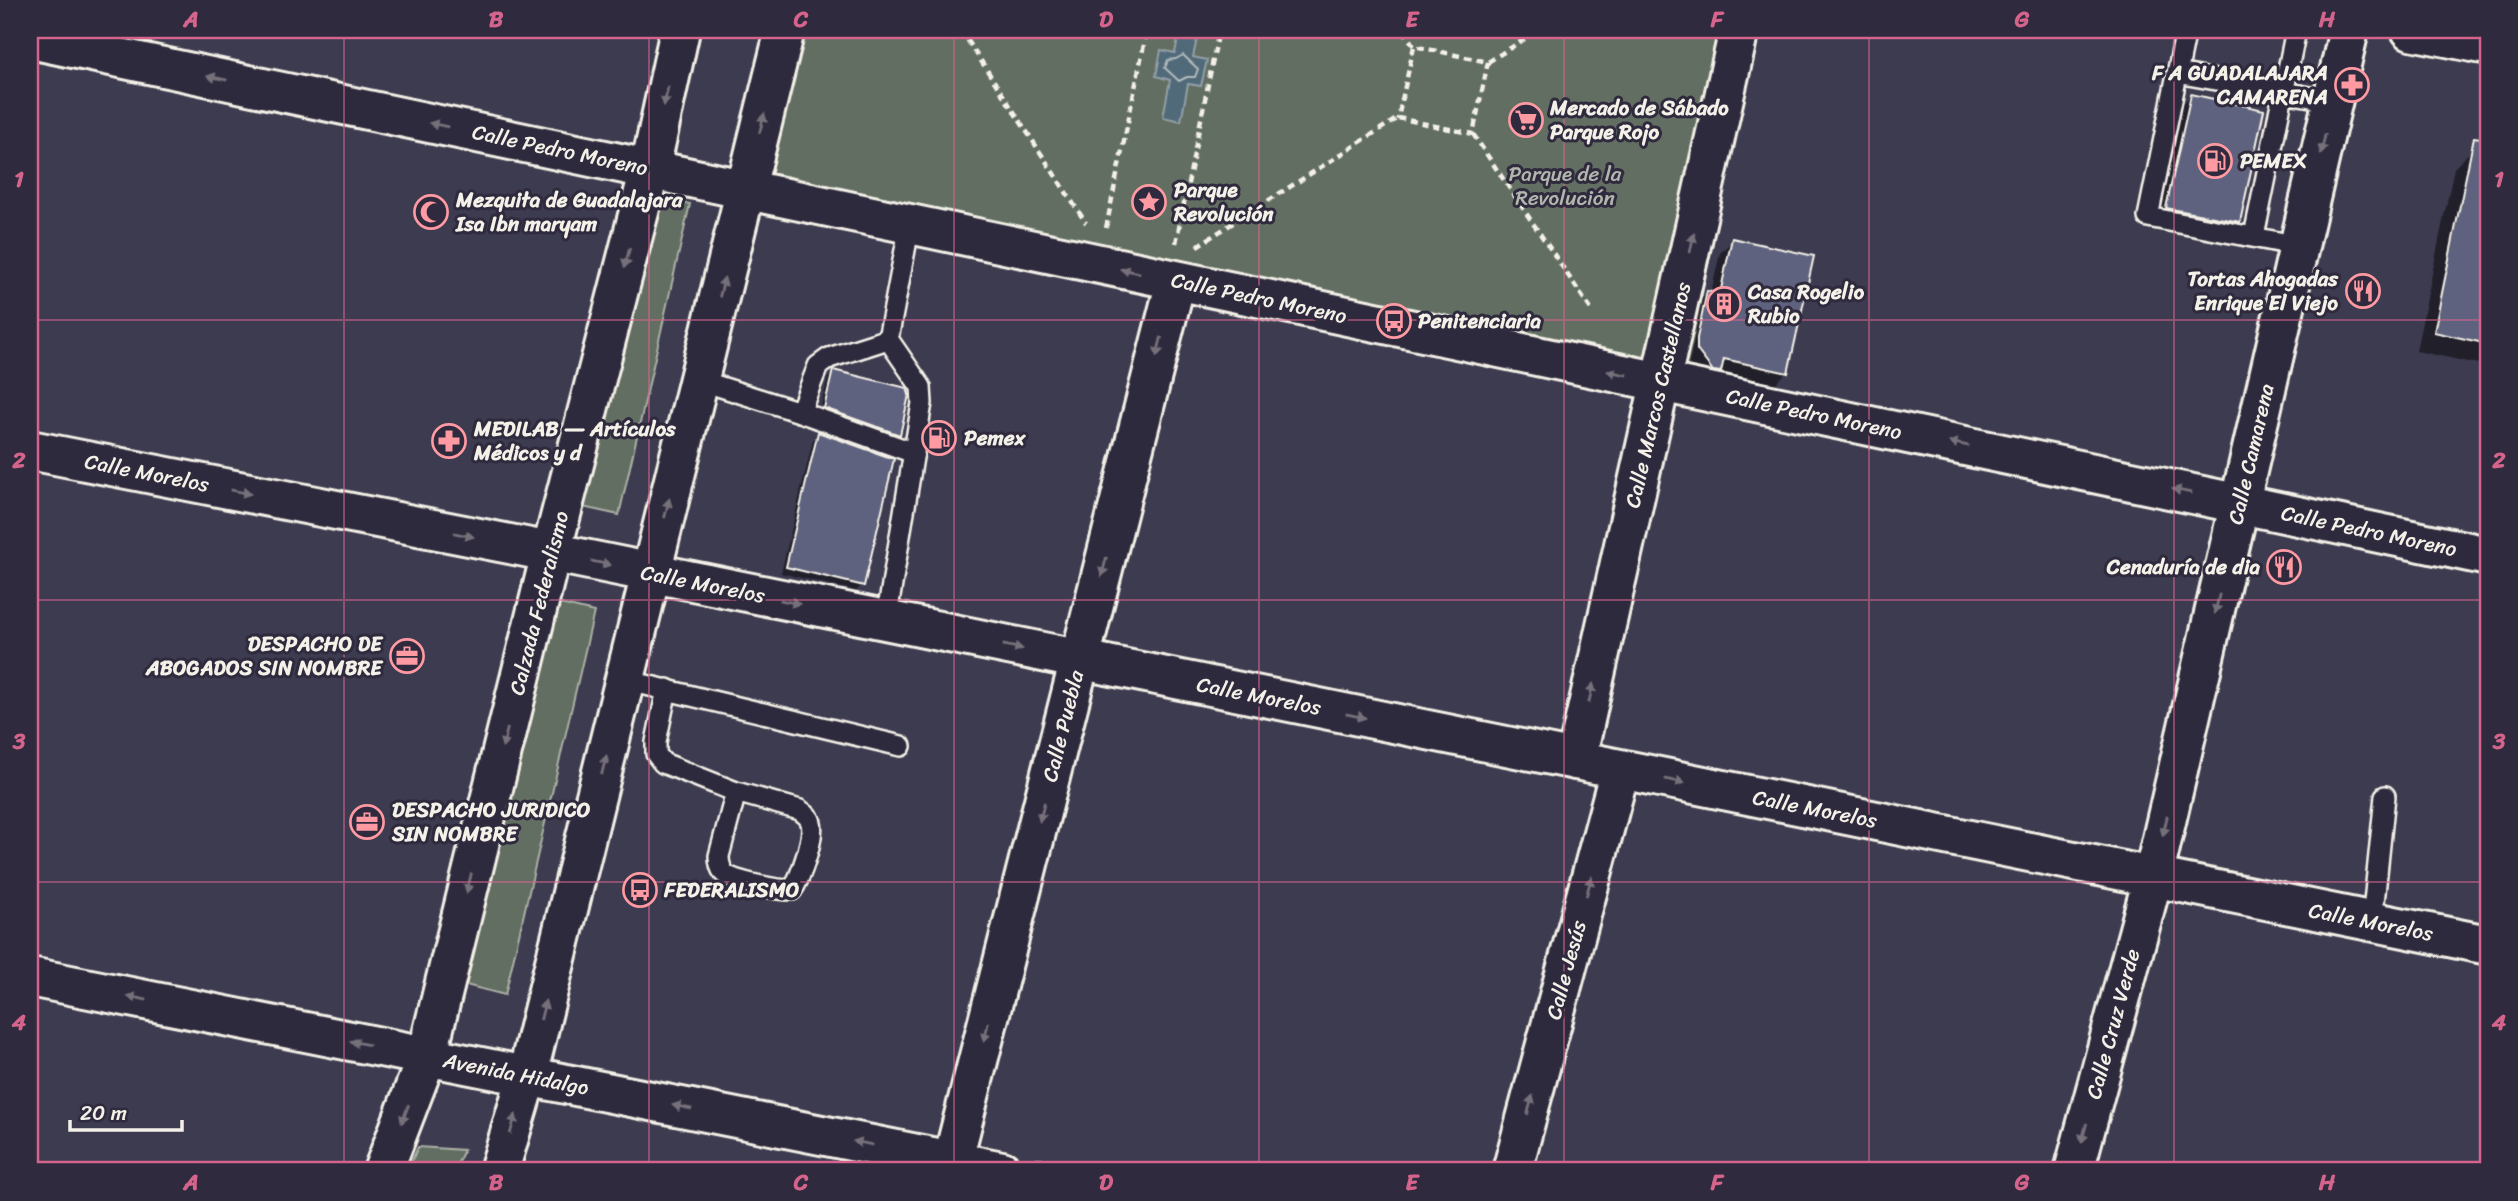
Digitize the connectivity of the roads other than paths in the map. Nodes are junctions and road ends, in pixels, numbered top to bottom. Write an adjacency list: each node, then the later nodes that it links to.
1 (681, 30): 13 (street, Calzada Federalismo, one-way to 13)
2 (785, 30): 14 (street, one-way to 2)
3 (1739, 30): 21 (street, Calle Marcos Castellanos, one-way to 3)
4 (2186, 30): 10 (lane)
5 (2296, 30): 11 (lane)
6 (2349, 30): 12 (street, Calle Camarena)
7 (2411, 30): 9 (street)
8 (30, 39): 13 (street, Calle Pedro Moreno, one-way to 8)
9 (2488, 46)
10 (2177, 73): 11 (lane); 16 (lane)
11 (2284, 93): 12 (lane); 16 (lane)
12 (2333, 101): 17 (street, Calle Camarena, one-way to 17)
13 (650, 169): 14 (street, Calle Pedro Moreno); 26 (street, Calzada Federalismo, one-way to 26)
14 (746, 189): 15 (street, Calle Pedro Moreno); 20 (street, one-way to 14)
15 (910, 224): 18 (street, Calle Pedro Moreno, one-way to 15); 19 (lane)
16 (2255, 236): 17 (lane)
17 (2299, 246): 25 (street, Calle Camarena)
18 (1182, 257): 21 (street, Calle Pedro Moreno, one-way to 18); 30 (street, Calle Puebla, one-way to 30)
19 (888, 339): 22 (lane); 24 (lane)
20 (699, 380): 22 (lane); 28 (street, one-way to 20)
21 (1661, 382): 25 (street, Calle Pedro Moreno, one-way to 21); 34 (street, Calle Marcos Castellanos, one-way to 21)
22 (800, 412): 24 (lane)
23 (30, 450): 26 (street, Calle Morelos, one-way to 26)
24 (914, 453): 29 (lane)
25 (2240, 503): 27 (street, Calle Pedro Moreno); 38 (street, Calle Camarena, one-way to 38)
26 (551, 552): 28 (street, Calle Morelos, one-way to 28); 42 (street, Calzada Federalismo, one-way to 42)
27 (2488, 556)
28 (651, 574): 29 (street, Calle Morelos, one-way to 29); 31 (street)
29 (886, 621): 30 (street, Calle Morelos, one-way to 30)
30 (1080, 660): 34 (street, Calle Morelos, one-way to 34); 44 (street, Calle Puebla, one-way to 44)
31 (625, 680): 32 (lane); 43 (street, one-way to 31)
32 (667, 689): 33 (lane); 36 (lane)
33 (901, 746)
34 (1576, 760): 35 (street, Calle Morelos)
35 (1620, 770): 38 (street, Calle Morelos, one-way to 38); 48 (street, Calle Jesús, one-way to 35)
36 (736, 792): 36 (lane)
37 (2385, 796): 39 (lane)
38 (2153, 878): 39 (street, Calle Morelos); 49 (street, Calle Cruz Verde, one-way to 49)
39 (2372, 922): 40 (street, Calle Morelos)
40 (2488, 945)
41 (30, 977): 42 (street, Avenida Hidalgo, one-way to 41)
42 (427, 1056): 43 (street, Avenida Hidalgo); 45 (street, Calzada Federalismo, one-way to 45)
43 (527, 1076): 44 (street, Avenida Hidalgo, one-way to 43); 46 (street, one-way to 43)
44 (952, 1166): 47 (street, Avenida Hidalgo)
45 (383, 1171)
46 (499, 1171)
47 (1002, 1171)
48 (1512, 1171)
49 (2074, 1171)

